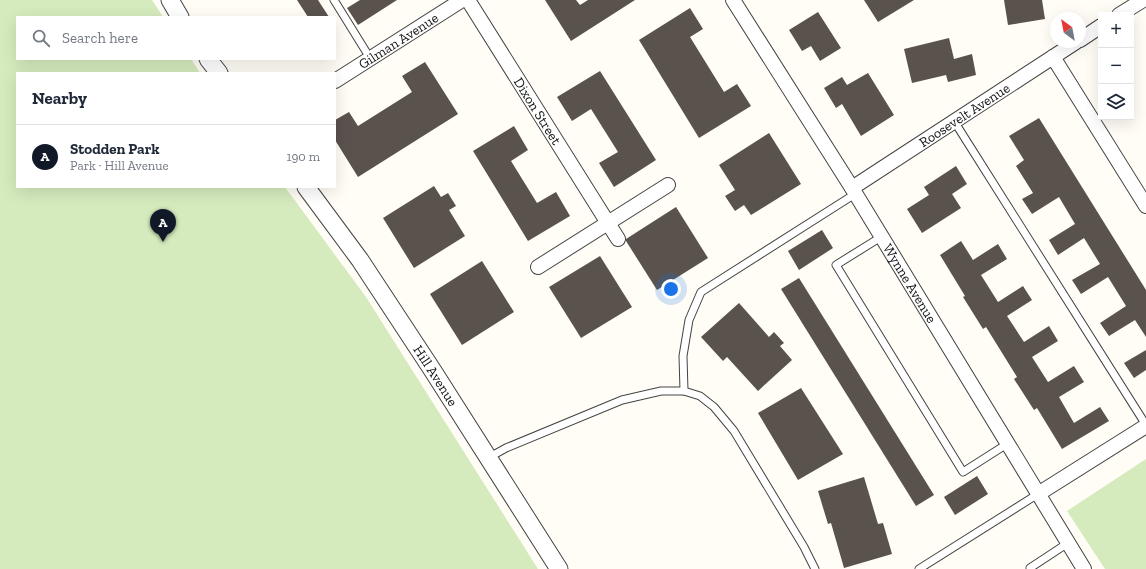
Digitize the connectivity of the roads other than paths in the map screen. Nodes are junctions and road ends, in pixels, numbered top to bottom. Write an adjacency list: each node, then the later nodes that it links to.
1 (170, 0): 8 (street)
2 (334, 0): 13 (lane)
3 (462, 0): 13 (street, Gilman Avenue)
4 (468, 0): 22 (street, Dixon Street)
5 (733, 0): 20 (street, Wynne Avenue)
6 (1143, 0): 7 (street)
7 (1124, 12)
8 (179, 16)
9 (1098, 28): 10 (street)
10 (1086, 36)
11 (1067, 48): 12 (street, Roosevelt Avenue)
12 (1053, 57): 17 (street, Roosevelt Avenue); 21 (street)
13 (370, 58): 16 (street, Gilman Avenue)
14 (209, 60): 15 (street)
15 (218, 72)
16 (336, 80)
17 (954, 121): 20 (street, Roosevelt Avenue); 27 (lane)
18 (668, 185): 22 (street)
19 (307, 188): 29 (street, Hill Avenue)
20 (853, 191): 23 (street, Wynne Avenue); 26 (lane)
21 (1146, 206)
22 (608, 223): 24 (street, Dixon Street); 25 (street)
23 (881, 237): 28 (street, Wynne Avenue); 28 (lane)
24 (618, 238)
25 (538, 266)
26 (684, 390): 29 (lane); 34 (lane)
27 (1146, 426): 30 (street)
28 (1007, 444): 30 (street, Wynne Avenue)
29 (488, 458): 33 (street, Hill Avenue)
30 (1038, 494): 31 (street, Wynne Avenue); 35 (lane)
31 (1068, 544): 32 (lane); 36 (street, Wynne Avenue)
32 (1030, 568)
33 (559, 569)
34 (815, 569)
35 (919, 569)
36 (1084, 569)

